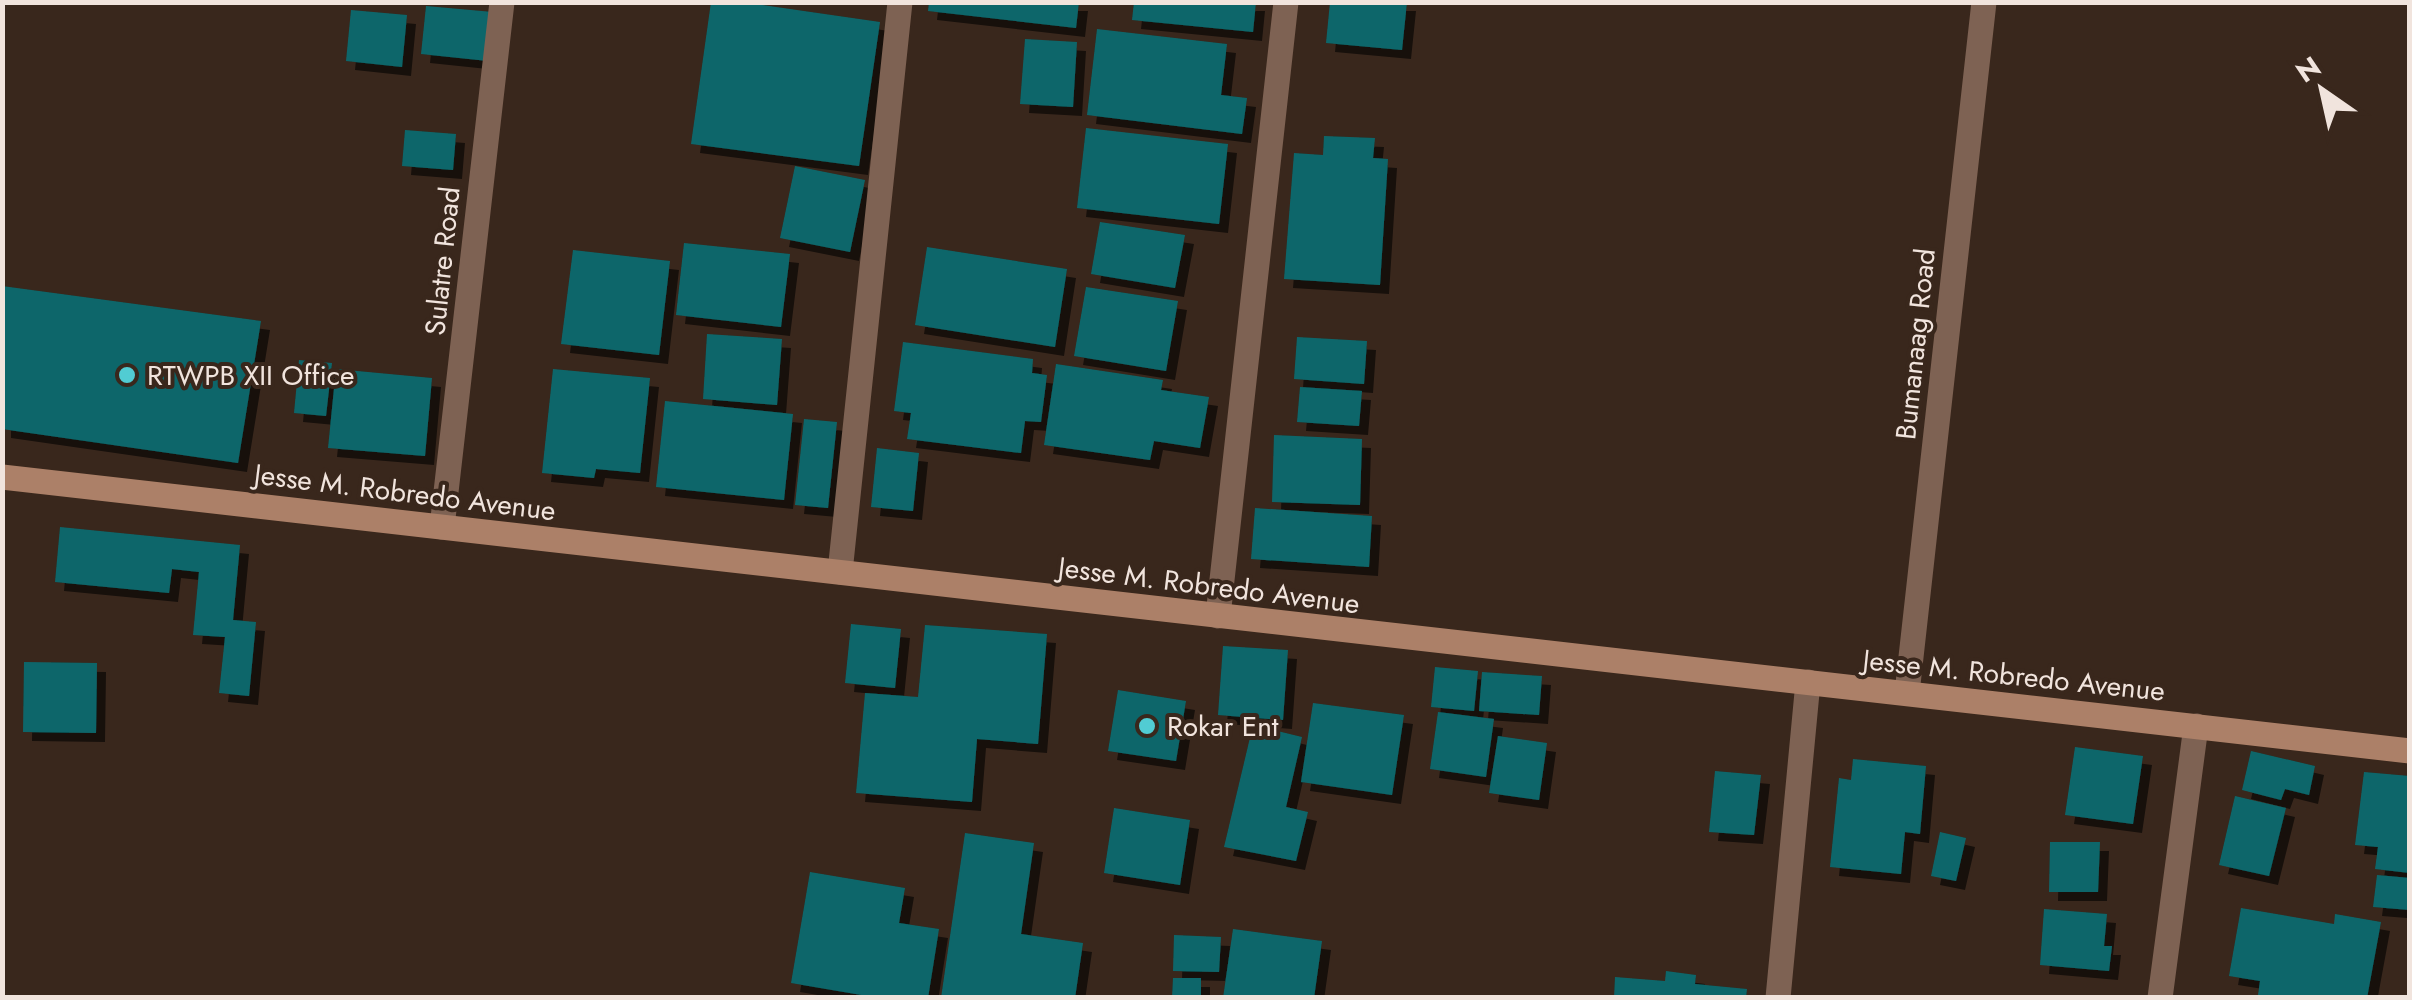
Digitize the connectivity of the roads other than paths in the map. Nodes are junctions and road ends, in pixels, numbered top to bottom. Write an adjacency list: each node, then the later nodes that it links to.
1 (502, 2): 6 (street, Sulatre Road)
2 (900, 2): 7 (street)
3 (1286, 2): 8 (street)
4 (1984, 2): 10 (street, Bumanaag Road)
5 (2, 476): 6 (main road, Jesse M. Robredo Avenue)
6 (442, 527): 7 (main road, Jesse M. Robredo Avenue)
7 (840, 572): 8 (main road, Jesse M. Robredo Avenue)
8 (1218, 616): 9 (main road, Jesse M. Robredo Avenue)
9 (1808, 682): 10 (main road, Jesse M. Robredo Avenue); 13 (street)
10 (1906, 693): 11 (main road, Jesse M. Robredo Avenue)
11 (2196, 726): 12 (main road, Jesse M. Robredo Avenue); 14 (street)
12 (2410, 751)
13 (1778, 998)
14 (2160, 998)

